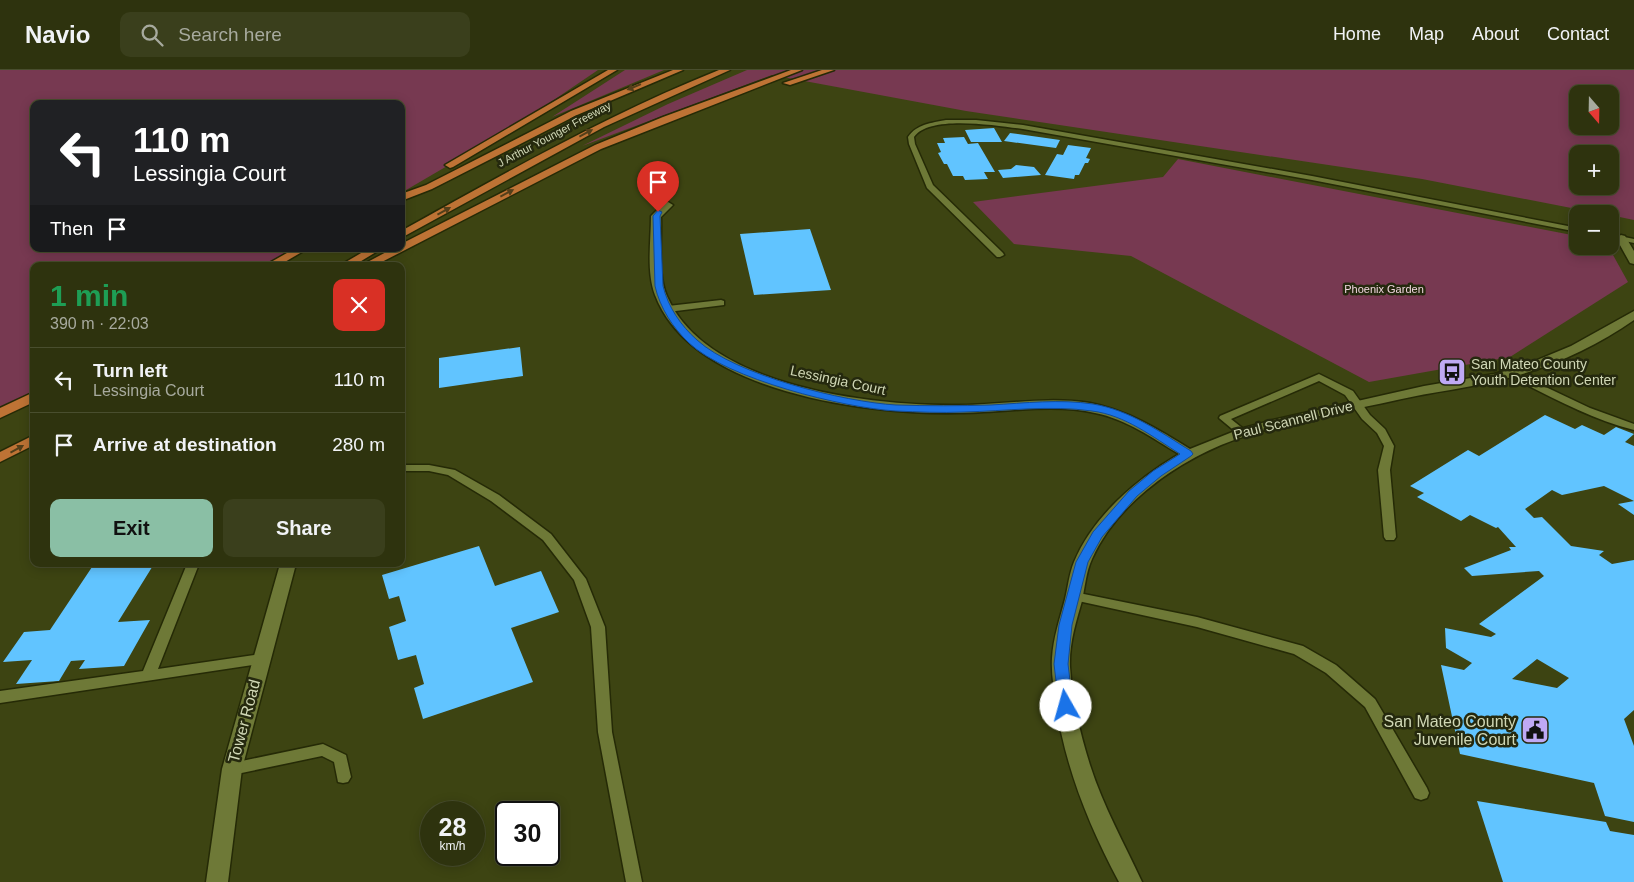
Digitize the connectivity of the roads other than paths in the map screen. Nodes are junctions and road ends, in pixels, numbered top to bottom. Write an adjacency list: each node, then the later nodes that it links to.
1 (598, 70): 7 (highway)
2 (613, 70): 7 (highway)
3 (679, 70): 10 (highway, J Arthur Younger Freeway, one-way to 10)
4 (726, 70): 13 (highway, J Arthur Younger Freeway, one-way to 4)
5 (798, 70): 8 (highway)
6 (830, 70): 8 (highway)
7 (514, 127): 9 (highway)
8 (620, 138): 17 (highway, one-way to 8)
9 (405, 191)
10 (405, 196)
11 (668, 205): 27 (street, Lessingia Court)
12 (1569, 228): 21 (lane)
13 (405, 233)
14 (1619, 238): 16 (lane)
15 (1619, 241): 22 (street)
16 (1634, 241)
17 (405, 246)
18 (296, 252): 23 (highway)
19 (371, 252): 24 (highway)
20 (393, 252): 25 (highway)
21 (1000, 254)
22 (1634, 261)
23 (278, 262)
24 (352, 262)
25 (374, 262)
26 (721, 303): 27 (lane)
27 (668, 309): 36 (street, Lessingia Court)
28 (1634, 315): 29 (street, Paul Scannell Drive)
29 (1512, 374): 31 (street, Paul Scannell Drive); 33 (lane)
30 (30, 398): 32 (highway)
31 (1358, 404): 34 (street, Paul Scannell Drive); 34 (lane); 39 (lane)
32 (0, 414)
33 (1634, 427)
34 (1241, 431): 36 (street, Paul Scannell Drive)
35 (30, 441): 37 (highway, one-way to 35)
36 (1188, 454): 42 (street, Paul Scannell Drive)
37 (0, 458)
38 (405, 468): 50 (lane)
39 (1390, 537)
40 (192, 567): 44 (lane)
41 (287, 567): 43 (street, Tower Road)
42 (1074, 596): 48 (lane); 51 (street, Paul Scannell Drive)
43 (261, 659): 44 (lane); 46 (street, Tower Road)
44 (148, 676): 45 (lane)
45 (0, 697)
46 (232, 769): 47 (lane); 49 (street, Tower Road)
47 (343, 777)
48 (1421, 793)
49 (217, 882)
50 (634, 882)
51 (1131, 882)

